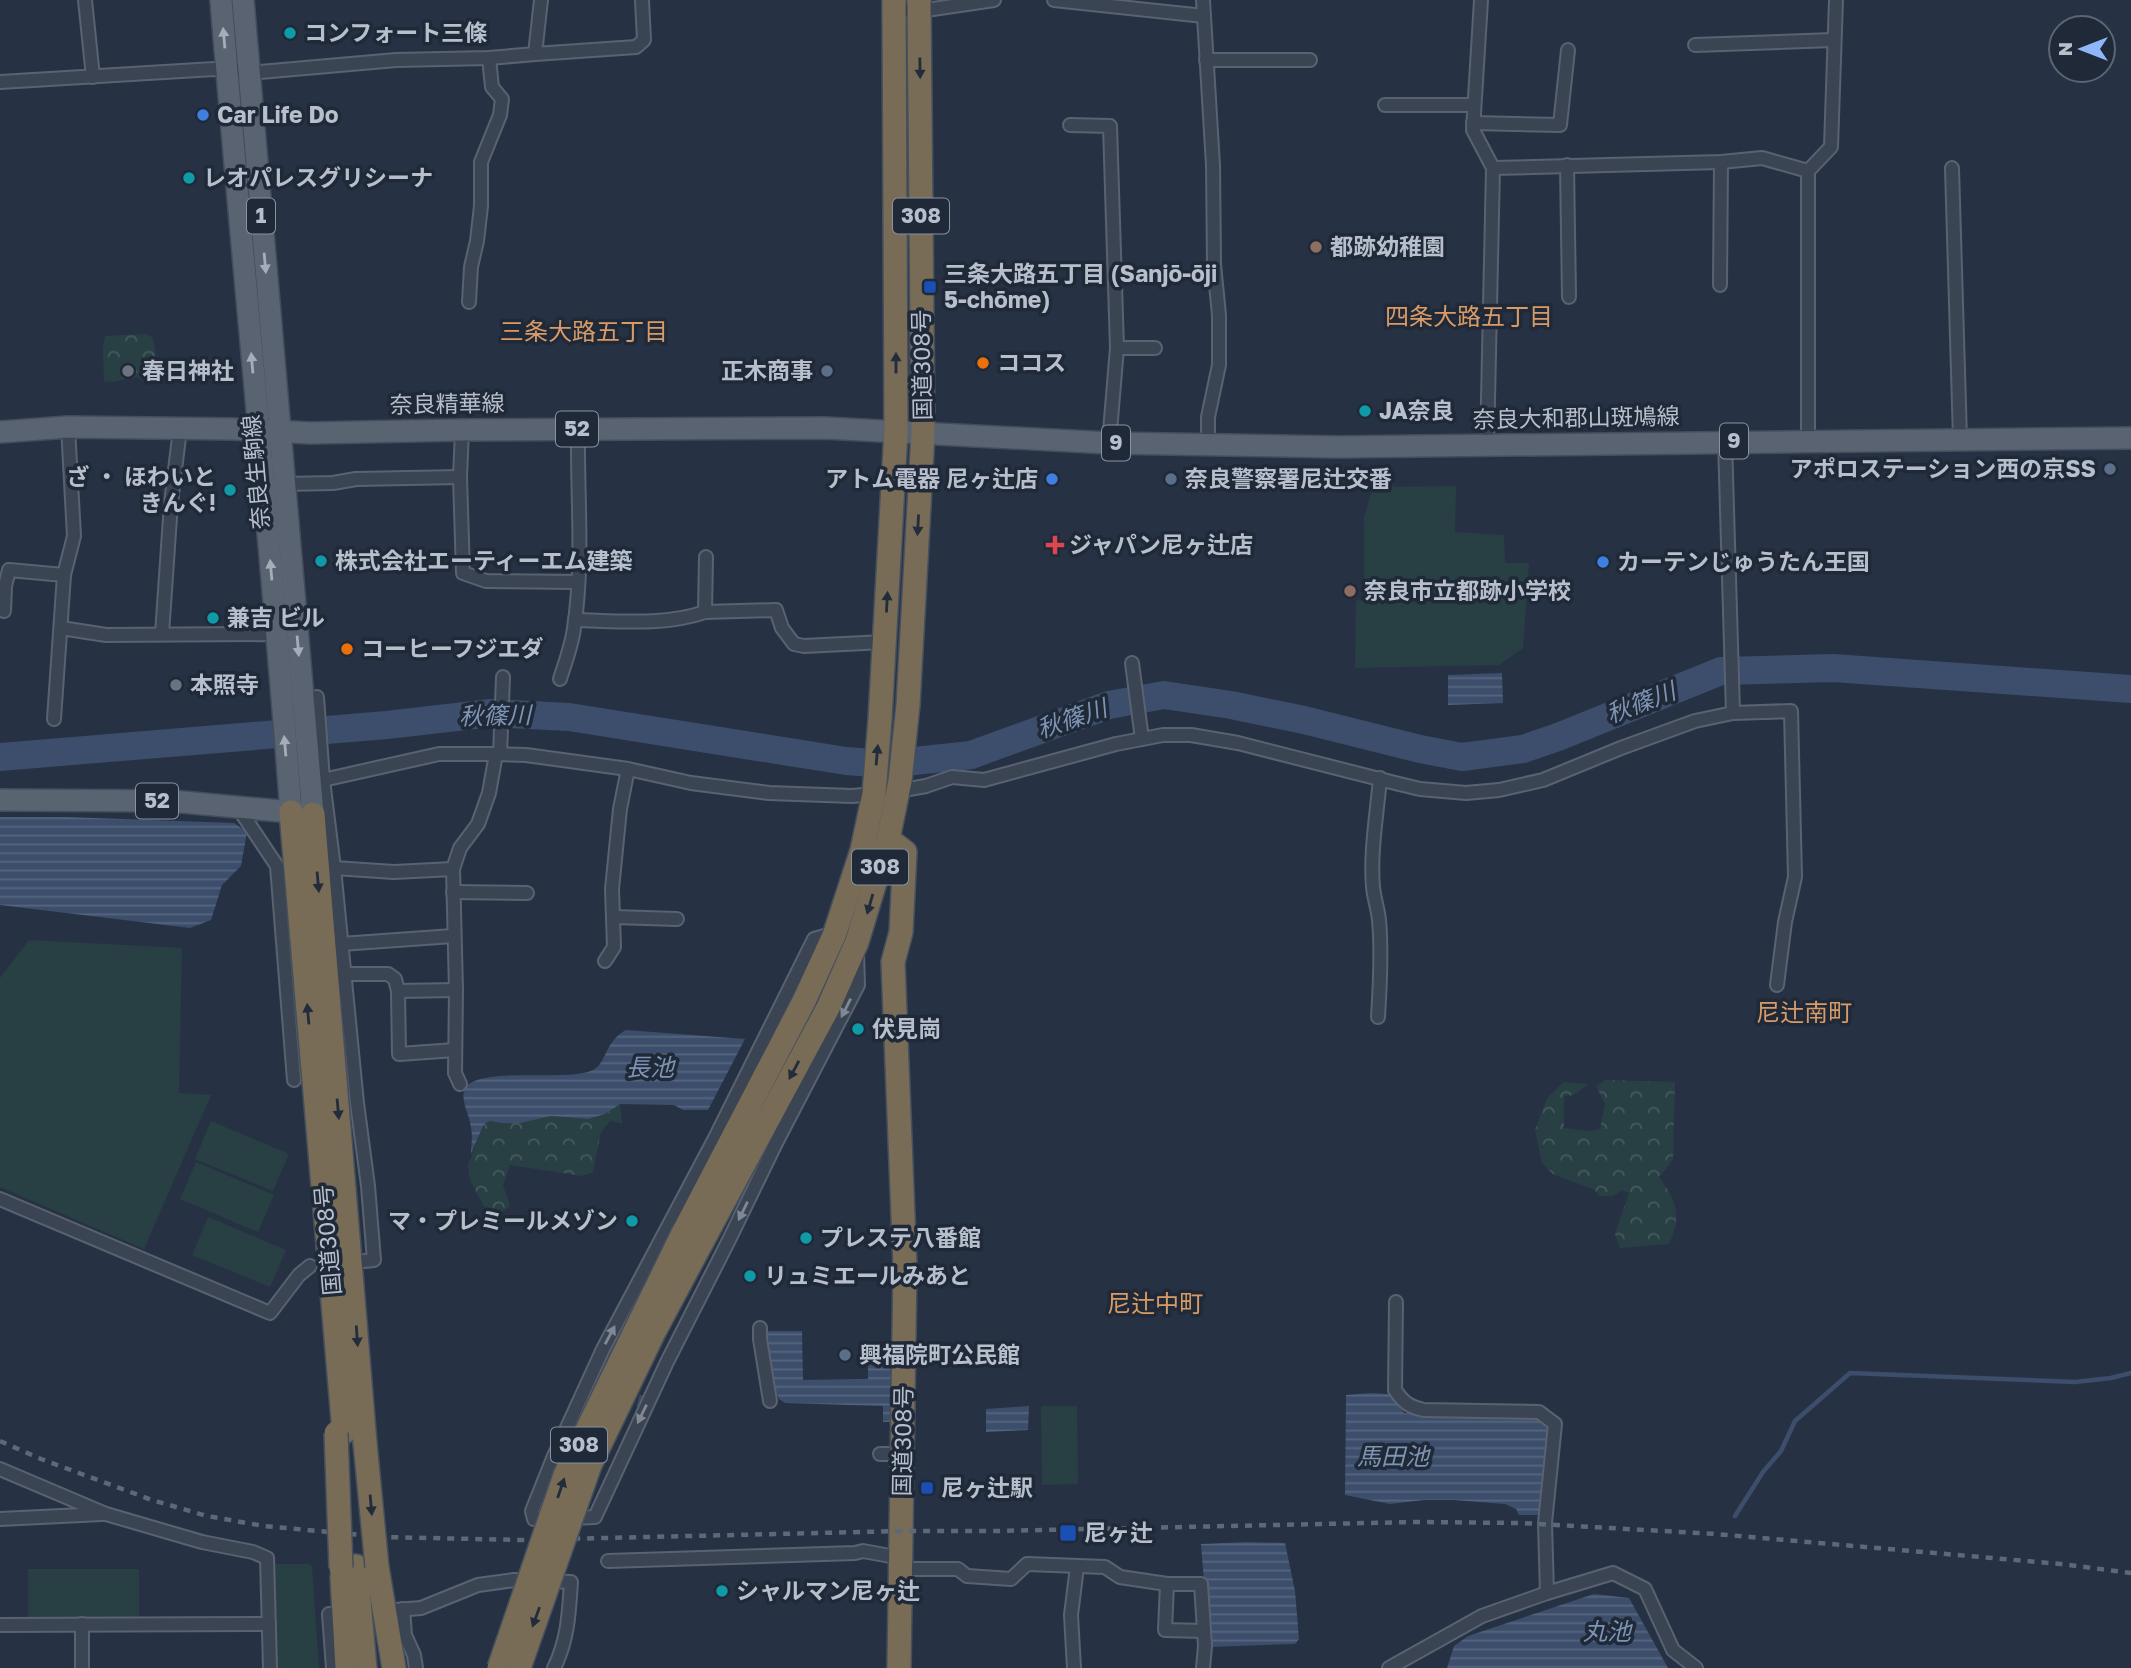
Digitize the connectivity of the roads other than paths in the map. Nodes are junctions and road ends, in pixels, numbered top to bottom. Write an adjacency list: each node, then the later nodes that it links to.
1 (85, 0): 23 (street)
2 (221, 0): 21 (main road, 奈良生駒線 / 1, one-way to 2)
3 (243, 0): 22 (main road, 奈良生駒線 / 1)
4 (541, 0): 17 (street)
5 (642, 0): 17 (street)
6 (993, 0): 12 (street)
7 (1054, 0): 13 (street)
8 (1203, 0): 13 (street)
9 (1481, 0): 25 (street)
10 (1836, 0): 14 (street)
11 (894, 4): 12 (street); 44 (highway, 国道308号 / 308, one-way to 11)
12 (919, 6): 46 (highway, 国道308号 / 308, one-way to 46)
13 (1204, 16): 19 (street)
14 (1833, 40): 15 (street); 33 (street)
15 (1695, 45)
16 (1568, 50): 27 (street)
17 (535, 54): 18 (street)
18 (489, 58): 22 (street); 36 (street)
19 (1206, 60): 20 (street); 52 (street)
20 (1310, 60)
21 (227, 68): 22 (street); 23 (street); 43 (main road, 奈良生駒線 / 1, one-way to 21)
22 (248, 71): 43 (main road, 奈良生駒線 / 1, one-way to 43)
23 (93, 77): 24 (street)
24 (0, 82)
25 (1474, 104): 26 (street); 27 (street)
26 (1385, 105)
27 (1473, 122): 31 (street)
28 (1070, 125): 37 (street)
29 (1721, 162): 30 (street); 33 (street); 34 (street)
30 (1567, 165): 31 (street); 35 (street)
31 (1493, 168): 53 (street)
32 (1952, 168): 48 (street)
33 (1808, 172): 49 (street)
34 (1720, 285)
35 (1569, 297)
36 (468, 302)
37 (1117, 348): 38 (street); 51 (street)
38 (1155, 348)
39 (68, 427): 40 (main road, 奈良精華線 / 52); 45 (main road, 奈良精華線 / 52); 57 (street)
40 (180, 429): 43 (main road, 奈良精華線 / 52); 63 (street)
41 (462, 429): 42 (main road, 奈良精華線 / 52); 43 (main road, 奈良精華線 / 52); 54 (street)
42 (578, 429): 44 (main road, 奈良精華線 / 52); 58 (street)
43 (268, 431): 55 (main road, 奈良生駒線 / 1); 64 (main road, 奈良生駒線 / 1, one-way to 43)
44 (896, 431): 46 (main road, 奈良大和郡山斑鳩線 / 9); 65 (highway, 国道308号 / 308, one-way to 44)
45 (0, 432)
46 (923, 433): 51 (main road, 奈良大和郡山斑鳩線 / 9); 77 (highway, 国道308号 / 308, one-way to 77)
47 (2131, 438): 48 (main road, 奈良大和郡山斑鳩線 / 9)
48 (1960, 439): 49 (main road, 奈良大和郡山斑鳩線 / 9)
49 (1808, 440): 50 (main road, 奈良大和郡山斑鳩線 / 9)
50 (1725, 442): 53 (main road, 奈良大和郡山斑鳩線 / 9); 70 (street)
51 (1110, 443): 52 (main road, 奈良大和郡山斑鳩線 / 9)
52 (1208, 444): 53 (main road, 奈良大和郡山斑鳩線 / 9)
53 (1487, 446)
54 (460, 477): 55 (street); 58 (street)
55 (283, 484): 69 (main road, 奈良生駒線 / 1, one-way to 69)
56 (706, 557): 60 (street)
57 (64, 575): 59 (street); 62 (street)
58 (578, 582): 61 (street)
59 (4, 611)
60 (705, 612): 61 (street); 65 (street)
61 (575, 621): 67 (street)
62 (61, 628): 63 (street); 71 (street)
63 (162, 634): 64 (street)
64 (277, 634): 69 (main road, 奈良生駒線 / 1)
65 (884, 642): 78 (highway, 国道308号 / 308, one-way to 65)
66 (1132, 666): 72 (street)
67 (559, 679)
68 (503, 680): 73 (street)
69 (301, 706): 76 (main road, 奈良生駒線 / 1)
70 (1733, 713): 75 (street); 96 (street)
71 (54, 719)
72 (1142, 737): 75 (street); 77 (street)
73 (499, 752): 74 (street); 76 (street); 84 (street)
74 (628, 769): 78 (street); 87 (street)
75 (1380, 778): 99 (street)
76 (307, 779): 81 (main road, 奈良生駒線 / 1); 83 (street)
77 (898, 785): 78 (street); 82 (highway, 308)
78 (874, 790): 89 (highway, 308)
79 (0, 800): 80 (main road, 52)
80 (237, 806): 81 (main road, 52); 101 (street)
81 (302, 813): 117 (highway, 国道308号, one-way to 81, bridge); 117 (highway, 国道308号, one-way to 117, bridge)
82 (888, 839): 91 (highway, 308, one-way to 91); 94 (highway, 308)
83 (334, 868): 84 (street); 92 (street)
84 (453, 869): 85 (street)
85 (453, 892): 86 (street); 90 (street)
86 (527, 893)
87 (614, 917): 88 (street); 93 (street)
88 (677, 919)
89 (835, 933): 91 (highway); 91 (street, one-way to 89); 104 (highway, 308)
90 (453, 936): 92 (street); 97 (street)
91 (857, 942): 94 (highway); 104 (highway, 308, one-way to 104)
92 (341, 944): 95 (street)
93 (605, 961)
94 (893, 962): 111 (highway, 国道308号 / 308)
95 (344, 974): 98 (street); 105 (street)
96 (1777, 985)
97 (456, 990): 98 (street); 100 (street)
98 (398, 991): 100 (street)
99 (1378, 1017)
100 (455, 1050): 102 (street)
101 (294, 1080)
102 (460, 1084)
103 (0, 1199): 106 (street)
104 (693, 1236): 134 (highway, 308, one-way to 104, bridge); 135 (highway, 308, one-way to 135, bridge)
105 (364, 1261)
106 (310, 1266)
107 (1396, 1302): 120 (street)
108 (760, 1328): 109 (street)
109 (770, 1401)
110 (880, 1454): 111 (street)
111 (903, 1454): 116 (highway, 国道308号 / 308)
112 (0, 1469): 113 (street)
113 (106, 1514): 114 (street); 123 (street)
114 (0, 1518)
115 (608, 1561): 116 (street)
116 (901, 1564): 118 (street); 137 (highway, 国道308号 / 308)
117 (358, 1567): 129 (highway); 130 (highway, 国道308号); 131 (highway, 国道308号); 132 (highway)
118 (1077, 1567): 119 (street); 138 (street)
119 (1167, 1584): 125 (street); 125 (street)
120 (1547, 1593): 140 (street); 141 (street)
121 (333, 1614): 128 (street)
122 (82, 1624): 123 (street); 124 (street); 126 (street)
123 (270, 1624): 127 (street)
124 (0, 1625)
125 (1204, 1631): 139 (street)
126 (82, 1668)
127 (270, 1668)
128 (333, 1668)
129 (347, 1668)
130 (365, 1668)
131 (386, 1668)
132 (394, 1668)
133 (416, 1668): 136 (street)
134 (499, 1668)
135 (519, 1668)
136 (554, 1668)
137 (899, 1668)
138 (1074, 1668)
139 (1203, 1668)
140 (1389, 1668)
141 (1696, 1668)

